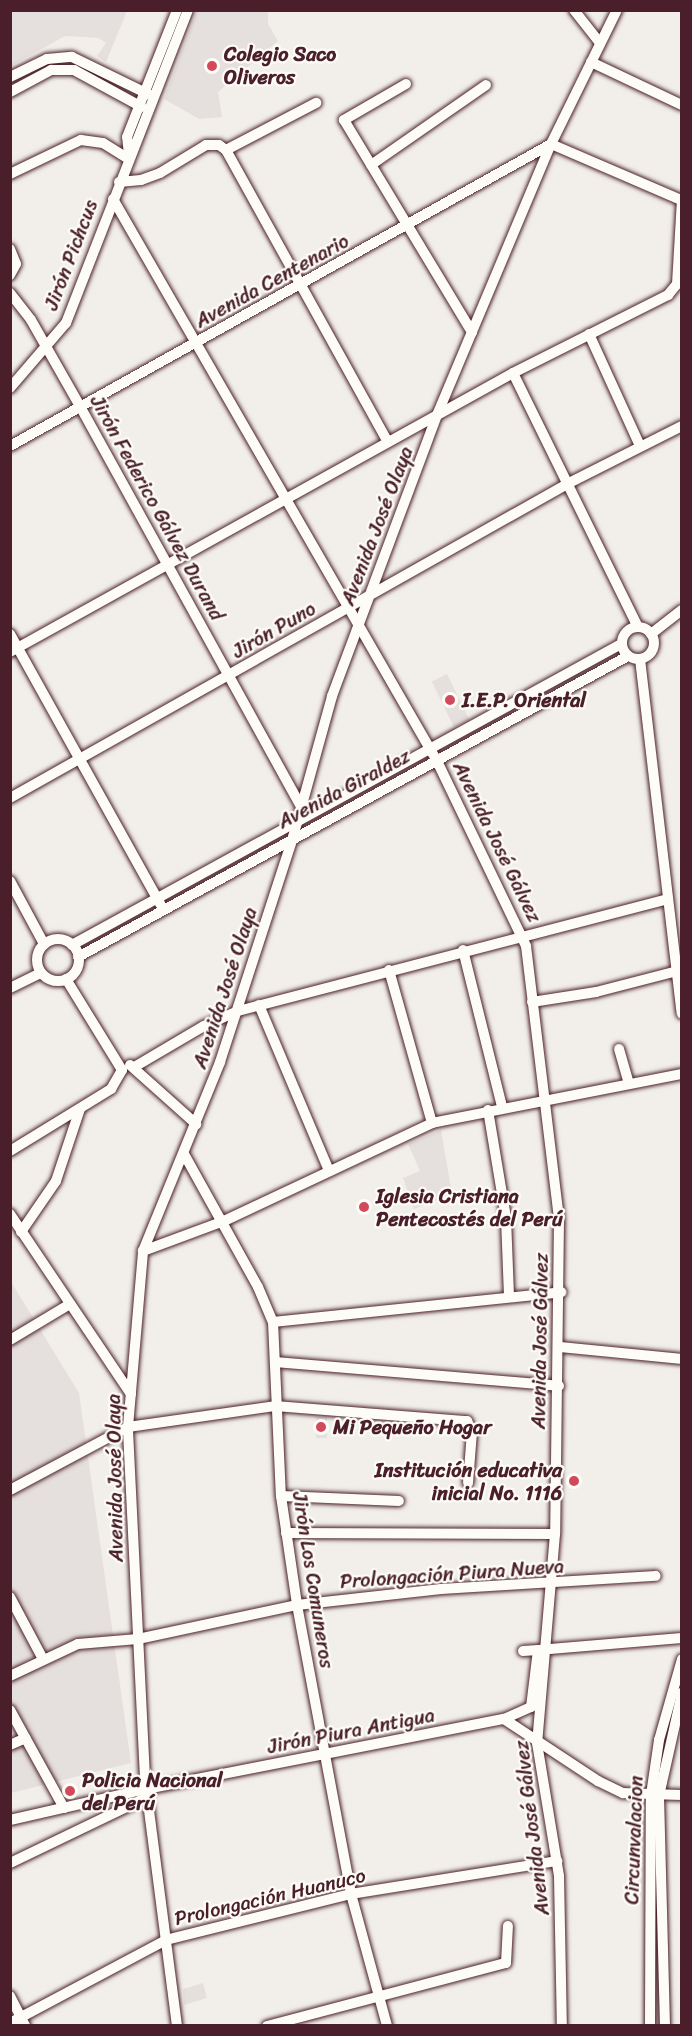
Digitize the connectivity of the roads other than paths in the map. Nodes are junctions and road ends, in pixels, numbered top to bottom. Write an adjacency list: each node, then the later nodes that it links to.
1 (177, 10): 5 (street)
2 (188, 10): 5 (street)
3 (574, 10): 6 (street)
4 (617, 10): 6 (street, Avenida José Olaya)
5 (169, 43): 12 (street)
6 (600, 43): 7 (street, Avenida José Olaya)
7 (591, 62): 15 (street); 17 (street, Avenida José Olaya)
8 (10, 77): 12 (street)
9 (406, 84): 20 (street)
10 (486, 85): 20 (street)
11 (10, 92): 14 (street)
12 (148, 94): 14 (street); 16 (street)
13 (316, 103): 18 (street)
14 (138, 105): 16 (street); 19 (street)
15 (681, 105)
16 (148, 110): 19 (street)
17 (551, 144): 24 (street); 25 (street, Avenida Centenario); 30 (street, Avenida José Olaya)
18 (226, 150): 22 (street); 28 (street)
19 (128, 157): 21 (street); 22 (street, Jirón Pichcus)
20 (371, 165): 25 (street)
21 (10, 174)
22 (119, 182): 23 (street, Jirón Pichcus)
23 (113, 199): 32 (street, Avenida José Gálvez); 33 (street, Jirón Pichcus)
24 (681, 199): 31 (street)
25 (408, 225): 28 (street, Avenida Centenario); 30 (street)
26 (10, 249): 27 (street)
27 (10, 275)
28 (301, 285): 32 (street, Avenida Centenario); 39 (street)
29 (10, 293): 33 (street, Jirón Federico Gálvez Durand)
30 (472, 332): 37 (street, Avenida José Olaya)
31 (589, 334): 34 (street); 41 (street)
32 (195, 345): 36 (street, Avenida Centenario); 43 (street, Avenida José Gálvez)
33 (45, 347): 35 (street, Jirón Pichcus); 36 (street, Jirón Federico Gálvez Durand)
34 (513, 373): 37 (street); 42 (street)
35 (10, 388)
36 (81, 408): 40 (street, Avenida Centenario); 44 (street, Jirón Federico Gálvez Durand)
37 (437, 415): 39 (street); 45 (street, Avenida José Olaya)
38 (681, 426): 41 (street, Jirón Puno)
39 (388, 442): 43 (street)
40 (10, 446)
41 (640, 446): 42 (street, Jirón Puno)
42 (569, 483): 45 (street, Jirón Puno); 48 (street)
43 (284, 501): 44 (street); 46 (street, Avenida José Gálvez)
44 (169, 566): 53 (street); 56 (street, Jirón Federico Gálvez Durand)
45 (369, 597): 46 (street, Jirón Puno); 49 (street, Avenida José Olaya)
46 (347, 610): 49 (street, Avenida José Gálvez); 56 (street, Jirón Puno)
47 (681, 610): 51 (street)
48 (638, 627): 51 (street); 52 (street)
49 (357, 628): 57 (street, Avenida José Gálvez); 61 (street, Avenida José Olaya)
50 (10, 634): 53 (street)
51 (651, 634): 55 (street)
52 (621, 644): 54 (street); 57 (street, Avenida Giraldez)
53 (14, 649): 58 (street)
54 (628, 656): 55 (street); 59 (street, Avenida Giraldez)
55 (640, 659): 66 (street)
56 (229, 676): 58 (street, Jirón Puno); 61 (street, Jirón Federico Gálvez Durand)
57 (429, 751): 59 (street, Avenida José Gálvez); 62 (street, Avenida Giraldez)
58 (81, 760): 60 (street, Jirón Puno); 65 (street)
59 (436, 761): 63 (street, Avenida Giraldez); 68 (street, Avenida José Gálvez)
60 (10, 798)
61 (301, 806): 62 (street, Avenida José Olaya)
62 (296, 822): 63 (street, Avenida José Olaya); 65 (street, Avenida Giraldez)
63 (293, 837): 67 (street, Avenida Giraldez); 80 (street, Avenida José Olaya)
64 (10, 881): 69 (street)
65 (156, 898): 67 (street); 70 (street, Avenida Giraldez)
66 (667, 899): 68 (street); 74 (street)
67 (163, 909): 72 (street, Avenida Giraldez)
68 (523, 934): 71 (street); 78 (street, Avenida José Gálvez)
69 (44, 944): 70 (street); 75 (street)
70 (72, 945): 72 (street)
71 (463, 950): 73 (street); 88 (street)
72 (78, 957): 76 (street)
73 (389, 970): 79 (street); 92 (street)
74 (677, 971): 78 (street); 81 (street)
75 (37, 975): 76 (street); 77 (street)
76 (66, 979): 84 (street)
77 (10, 988)
78 (532, 1002): 87 (street, Avenida José Gálvez)
79 (259, 1005): 80 (street); 95 (street)
80 (238, 1011): 83 (street); 91 (street, Avenida José Olaya)
81 (681, 1014)
82 (619, 1049): 86 (street)
83 (136, 1066): 84 (street); 91 (street)
84 (122, 1070): 89 (street)
85 (681, 1074): 86 (street)
86 (629, 1084): 87 (street)
87 (547, 1101): 88 (street); 100 (street, Avenida José Gálvez)
88 (502, 1107): 90 (street)
89 (80, 1109): 93 (street); 98 (street)
90 (488, 1110): 92 (street); 101 (street)
91 (196, 1124): 94 (street, Avenida José Olaya)
92 (432, 1124): 95 (street)
93 (10, 1151)
94 (184, 1154): 97 (street, Jirón Los Comuneros); 99 (street, Avenida José Olaya)
95 (329, 1171): 97 (street)
96 (10, 1214): 98 (street)
97 (224, 1221): 99 (street); 103 (street, Jirón Los Comuneros)
98 (21, 1232): 102 (street)
99 (143, 1251): 109 (street, Avenida José Olaya)
100 (561, 1292): 101 (street); 105 (street, Avenida José Gálvez)
101 (509, 1297): 103 (street)
102 (70, 1304): 104 (street); 109 (street)
103 (273, 1322): 107 (street, Jirón Los Comuneros)
104 (10, 1340)
105 (560, 1347): 106 (street); 108 (street, Avenida José Gálvez)
106 (681, 1359)
107 (275, 1362): 108 (street); 110 (street, Jirón Los Comuneros)
108 (559, 1386): 117 (street, Avenida José Gálvez)
109 (131, 1394): 111 (street, Avenida José Olaya)
110 (276, 1407): 111 (street); 112 (street); 114 (street, Jirón Los Comuneros)
111 (128, 1427): 113 (street); 123 (street, Avenida José Olaya)
112 (468, 1483)
113 (10, 1490)
114 (280, 1496): 115 (street); 116 (street, Jirón Los Comuneros)
115 (399, 1501)
116 (286, 1533): 117 (street); 121 (street, Jirón Los Comuneros)
117 (555, 1534): 119 (street, Avenida José Gálvez)
118 (656, 1576): 119 (street, Prolongación Piura Nueva)
119 (551, 1584): 121 (street, Prolongación Piura Nueva); 124 (street, Avenida José Gálvez)
120 (10, 1597): 126 (street)
121 (297, 1605): 123 (street, Prolongación Piura Nueva); 135 (street, Jirón Los Comuneros)
122 (681, 1638): 124 (street)
123 (138, 1639): 126 (street, Prolongación Piura Nueva); 136 (street, Avenida José Olaya)
124 (542, 1650): 125 (street); 131 (street, Jirón Piura Antigua); 133 (street, Avenida José Gálvez)
125 (523, 1651)
126 (43, 1659): 128 (street, Prolongación Piura Nueva)
127 (681, 1659): 137 (street, Circunvalacion)
128 (10, 1676)
129 (681, 1693): 137 (street, Circunvalacion)
130 (10, 1710): 132 (street)
131 (504, 1719): 133 (street); 135 (street, Jirón Piura Antigua)
132 (26, 1737): 134 (street); 139 (street)
133 (537, 1743): 137 (street); 141 (street, Avenida José Gálvez)
134 (10, 1745)
135 (323, 1756): 136 (street, Jirón Piura Antigua); 143 (street, Jirón Los Comuneros)
136 (147, 1793): 139 (street, Jirón Piura Antigua); 142 (street); 145 (street, Avenida José Olaya)
137 (655, 1795): 138 (street); 154 (street, Circunvalacion); 155 (street, Circunvalacion)
138 (681, 1795)
139 (64, 1808): 140 (street, Jirón Piura Antigua)
140 (10, 1820)
141 (557, 1861): 143 (street, Prolongación Huanuco); 153 (street, Avenida José Gálvez)
142 (10, 1863)
143 (351, 1894): 145 (street, Prolongación Huanuco); 146 (street, Jirón Los Comuneros)
144 (508, 1926): 146 (street)
145 (166, 1940): 148 (street, Prolongación Huanuco); 150 (street, Avenida José Olaya)
146 (378, 1995): 151 (street); 152 (street, Jirón Los Comuneros)
147 (10, 1996): 148 (street)
148 (23, 2022): 149 (street, Prolongación Huanuco)
149 (10, 2024)
150 (177, 2025)
151 (267, 2025)
152 (387, 2025)
153 (562, 2025)
154 (650, 2025)
155 (665, 2025)

